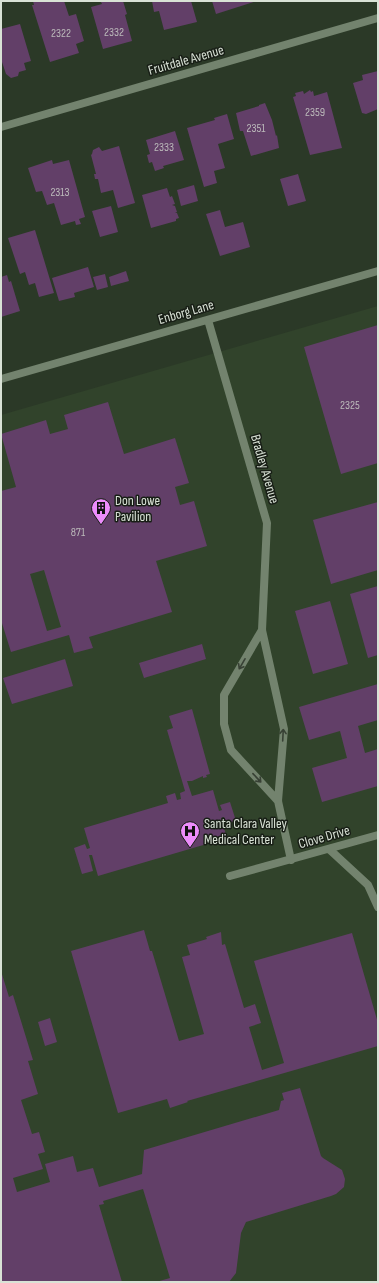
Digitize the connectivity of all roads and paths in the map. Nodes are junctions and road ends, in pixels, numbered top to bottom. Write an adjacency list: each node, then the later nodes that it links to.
1 (378, 18): 2 (street, Fruitdale Avenue)
2 (1, 127)
3 (378, 271): 4 (street, Enborg Lane)
4 (208, 320): 5 (street, Enborg Lane); 6 (street, Bradley Avenue)
5 (1, 379)
6 (262, 630): 7 (street, Bradley Avenue, one-way to 6); 7 (street, Bradley Avenue, one-way to 7)
7 (278, 801): 10 (street, Bradley Avenue)
8 (378, 836): 9 (street, Clove Drive)
9 (329, 849): 10 (street, Clove Drive); 12 (street)
10 (290, 860): 11 (street, Clove Drive)
11 (230, 876)
12 (378, 907)

